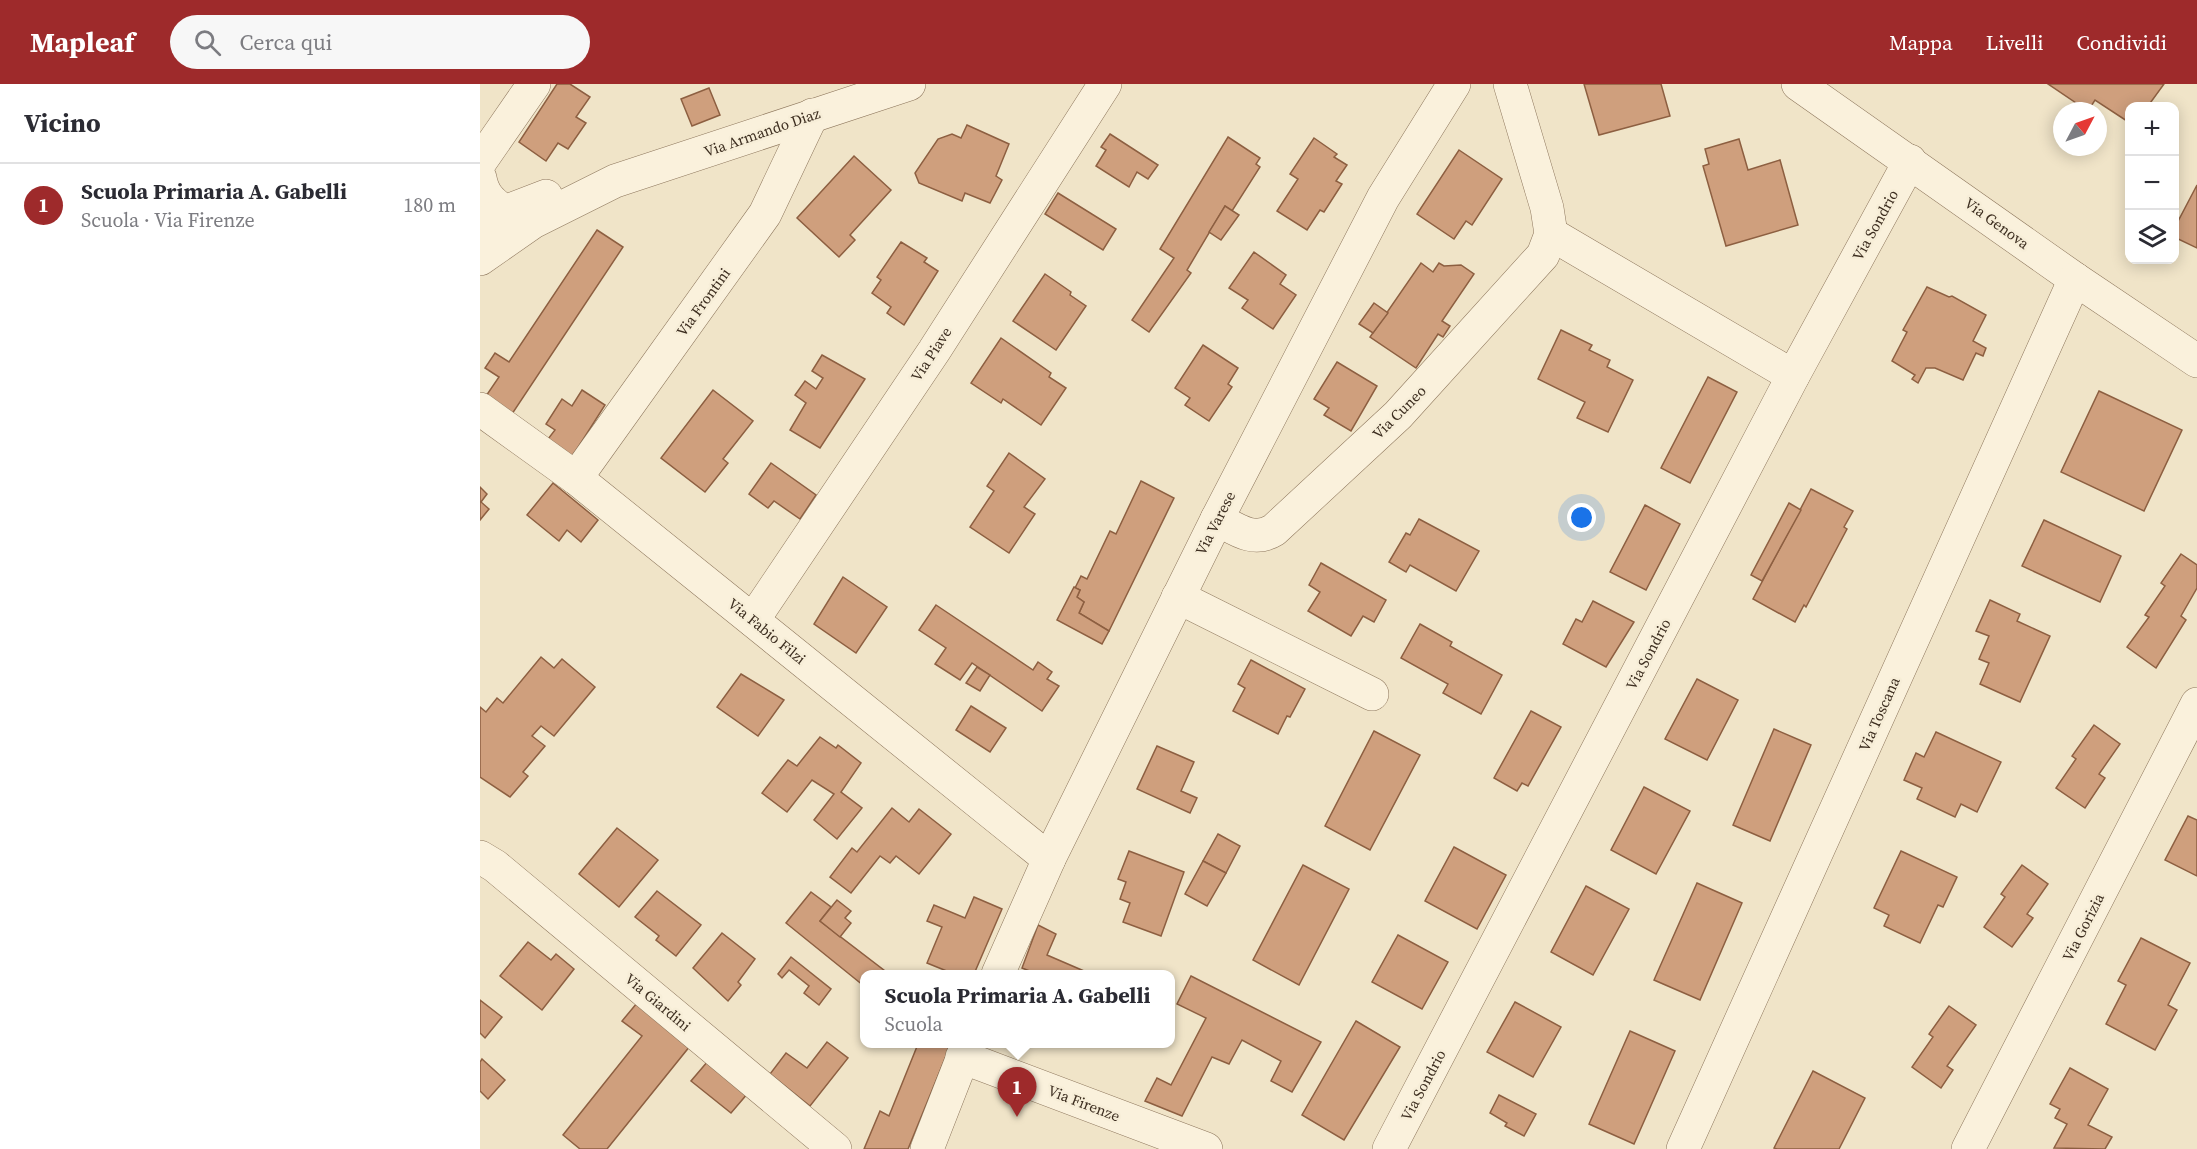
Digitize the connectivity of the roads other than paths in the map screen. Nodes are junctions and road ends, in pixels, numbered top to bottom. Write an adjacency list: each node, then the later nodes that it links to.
1 (534, 84): 9 (street)
2 (909, 84): 7 (street, Via Armando Diaz)
3 (1105, 84): 21 (street, Via Piave)
4 (1454, 84): 19 (street, Via Varese)
5 (1510, 84): 12 (street)
6 (1798, 84): 8 (street, Via Genova)
7 (812, 115): 10 (street, Via Armando Diaz); 18 (street, Via Frontini)
8 (1910, 161): 14 (street, Via Genova); 16 (street, Via Sondrio)
9 (481, 167): 11 (street)
10 (615, 182): 11 (street, Via Armando Diaz); 13 (street, Via Armando Diaz)
11 (493, 219)
12 (1551, 234): 16 (street); 19 (street, Via Cuneo)
13 (480, 259)
14 (2076, 279): 15 (street, Via Genova); 32 (street, Via Toscana)
15 (2197, 361)
16 (1793, 376): 31 (street, Via Sondrio)
17 (480, 409): 18 (street, Via Fabio Filzi)
18 (576, 478): 21 (street, Via Fabio Filzi)
19 (1217, 519): 20 (street, Via Varese)
20 (1178, 597): 22 (street); 25 (street, Via Varese)
21 (753, 620): 25 (street, Via Fabio Filzi)
22 (1372, 694)
23 (2197, 704): 33 (street, Via Gorizia)
24 (480, 857): 28 (street, Via Giardini)
25 (1049, 859): 26 (street, Via Varese)
26 (1000, 970)
27 (965, 1050): 29 (street); 30 (street, Via Firenze)
28 (835, 1149)
29 (927, 1149)
30 (1206, 1149)
31 (1389, 1149)
32 (1683, 1149)
33 (1968, 1149)

